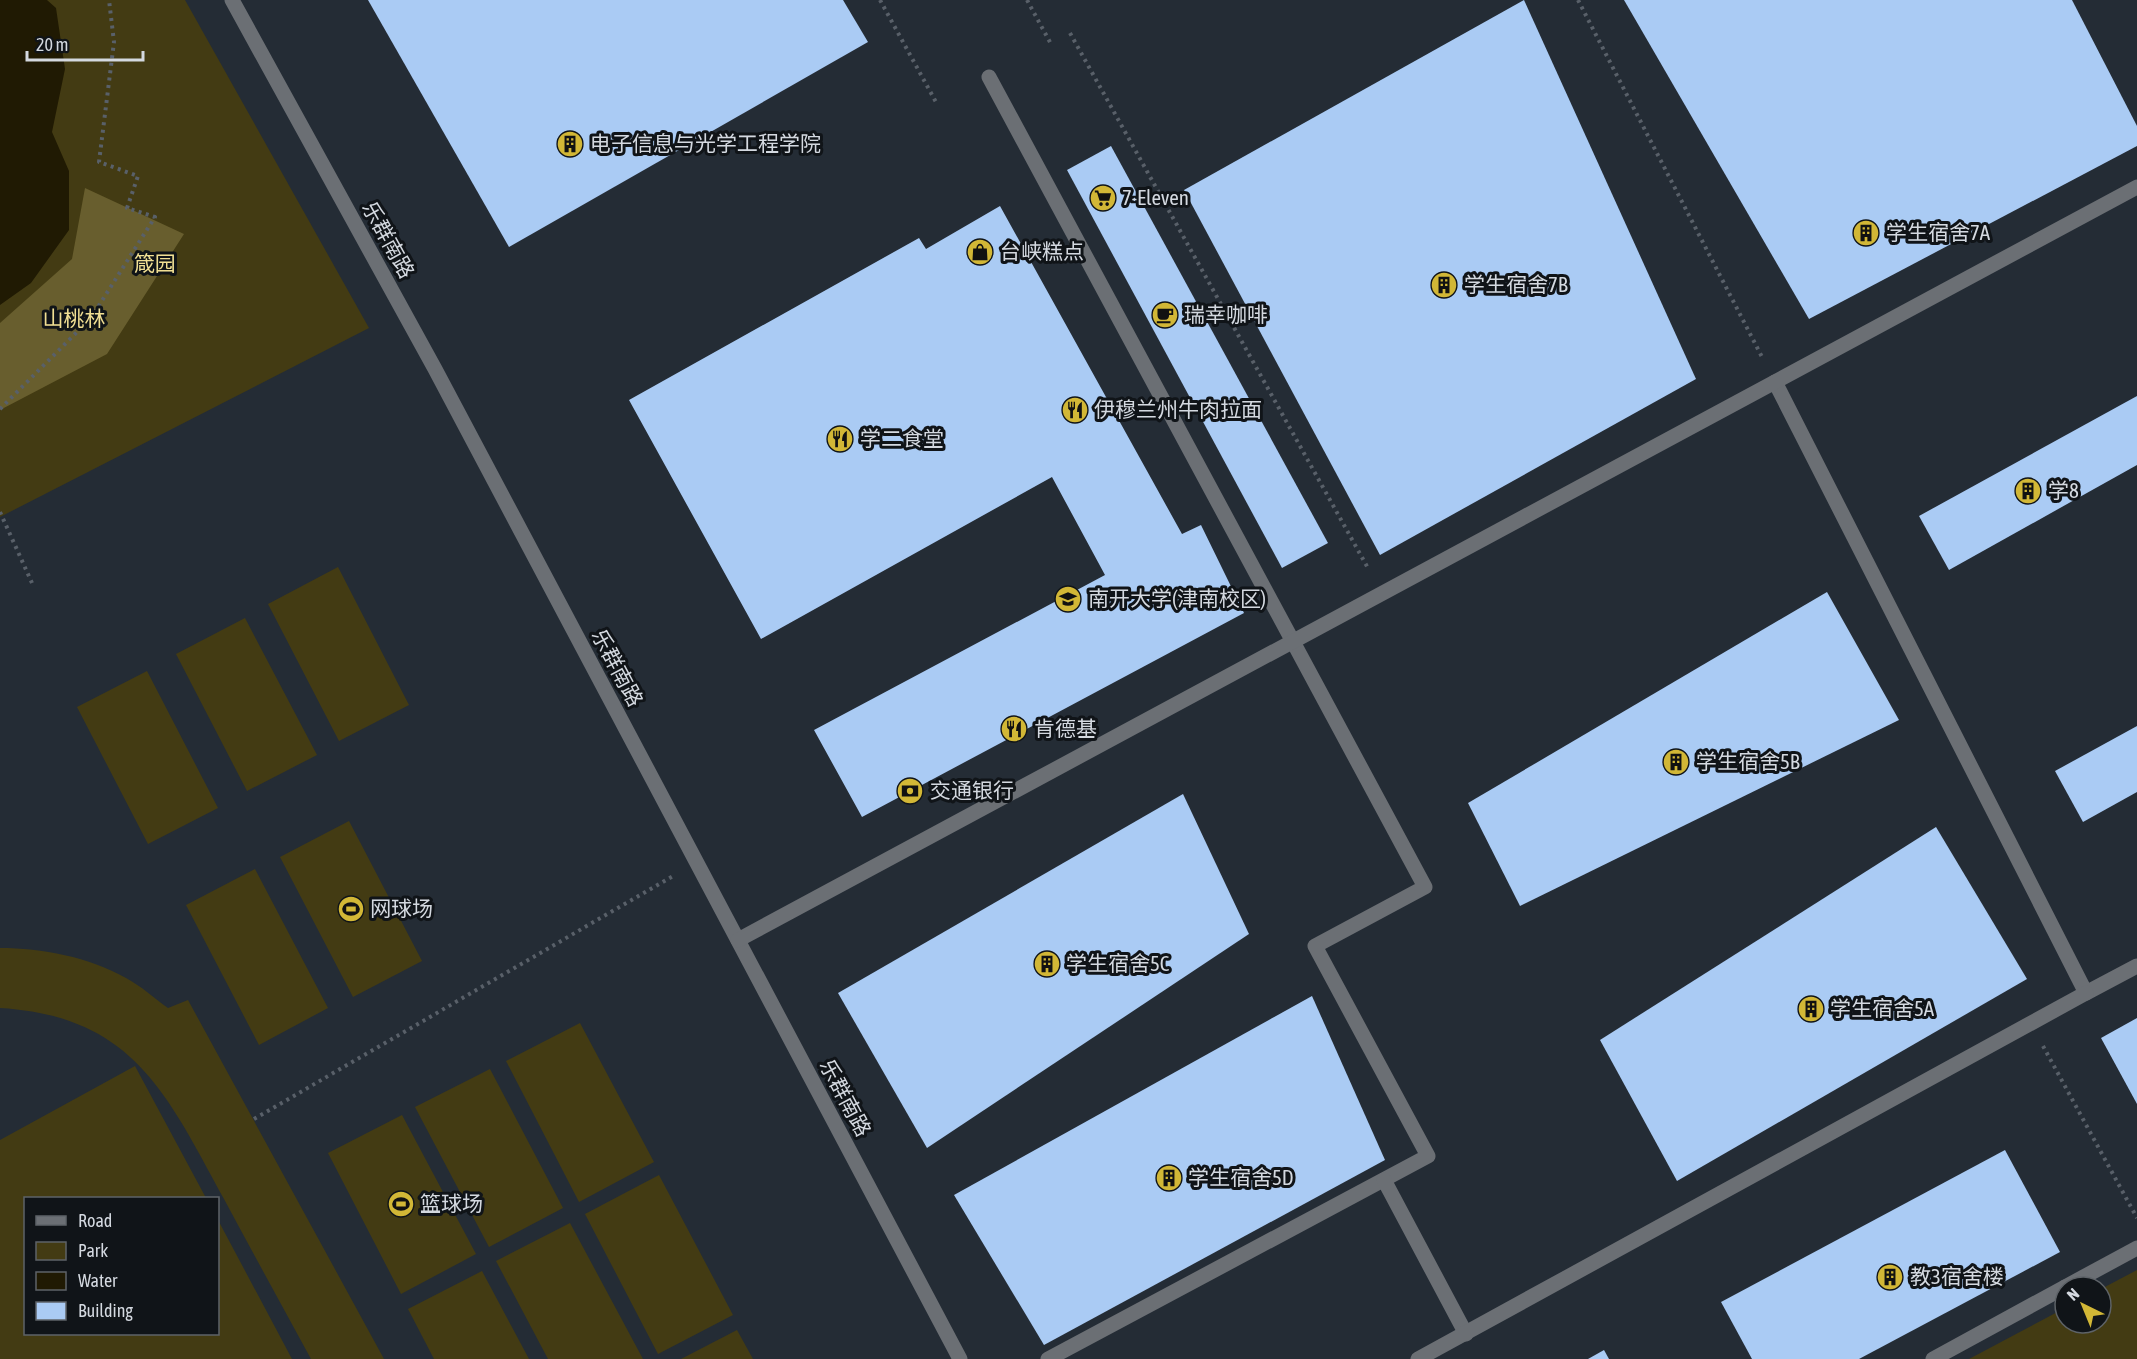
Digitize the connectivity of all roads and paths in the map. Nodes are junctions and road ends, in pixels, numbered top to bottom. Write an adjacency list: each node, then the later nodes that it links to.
1 (109, 0): 12 (path)
2 (232, 0): 17 (street, 乐群南路)
3 (880, 0): 9 (path)
4 (1027, 0): 7 (path)
5 (1578, 0): 11 (path)
6 (1070, 33): 15 (path)
7 (1051, 44)
8 (989, 77): 16 (street)
9 (937, 104)
10 (2137, 187): 11 (street)
11 (1775, 382): 15 (street); 20 (street)
12 (0, 409)
13 (0, 512): 14 (path)
14 (32, 583)
15 (1382, 594): 16 (street)
16 (1294, 641): 18 (street); 23 (street)
17 (697, 862): 18 (street, 乐群南路); 22 (path)
18 (738, 940): 29 (street, 乐群南路)
19 (2137, 966): 20 (street)
20 (2086, 993): 21 (street)
21 (2031, 1024): 24 (path); 28 (street)
22 (254, 1119)
23 (1384, 1180): 28 (street); 30 (street)
24 (2137, 1218)
25 (2137, 1248): 26 (street)
26 (2087, 1275)
27 (2053, 1294): 32 (street)
28 (1466, 1334): 31 (street)
29 (960, 1359)
30 (1048, 1359)
31 (1418, 1359)
32 (1934, 1359)

